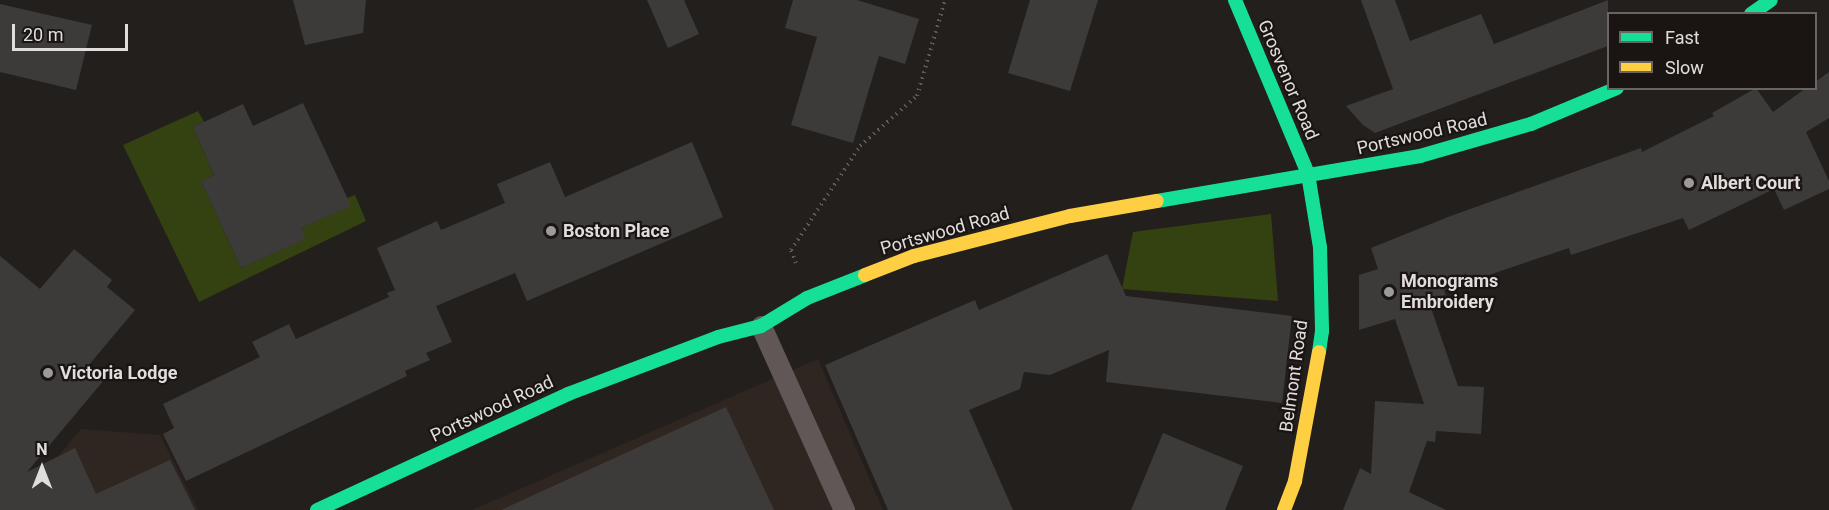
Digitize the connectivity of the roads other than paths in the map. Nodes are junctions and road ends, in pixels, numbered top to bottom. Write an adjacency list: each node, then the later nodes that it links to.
1 (1235, 0): 5 (street, Grosvenor Road)
2 (1771, 0): 3 (street)
3 (1754, 12)
4 (1613, 90): 5 (street, Portswood Road)
5 (1308, 174): 6 (street, Portswood Road); 9 (street, Belmont Road)
6 (761, 326): 7 (street, Portswood Road); 8 (lane)
7 (317, 510)
8 (844, 510)
9 (1284, 510)

